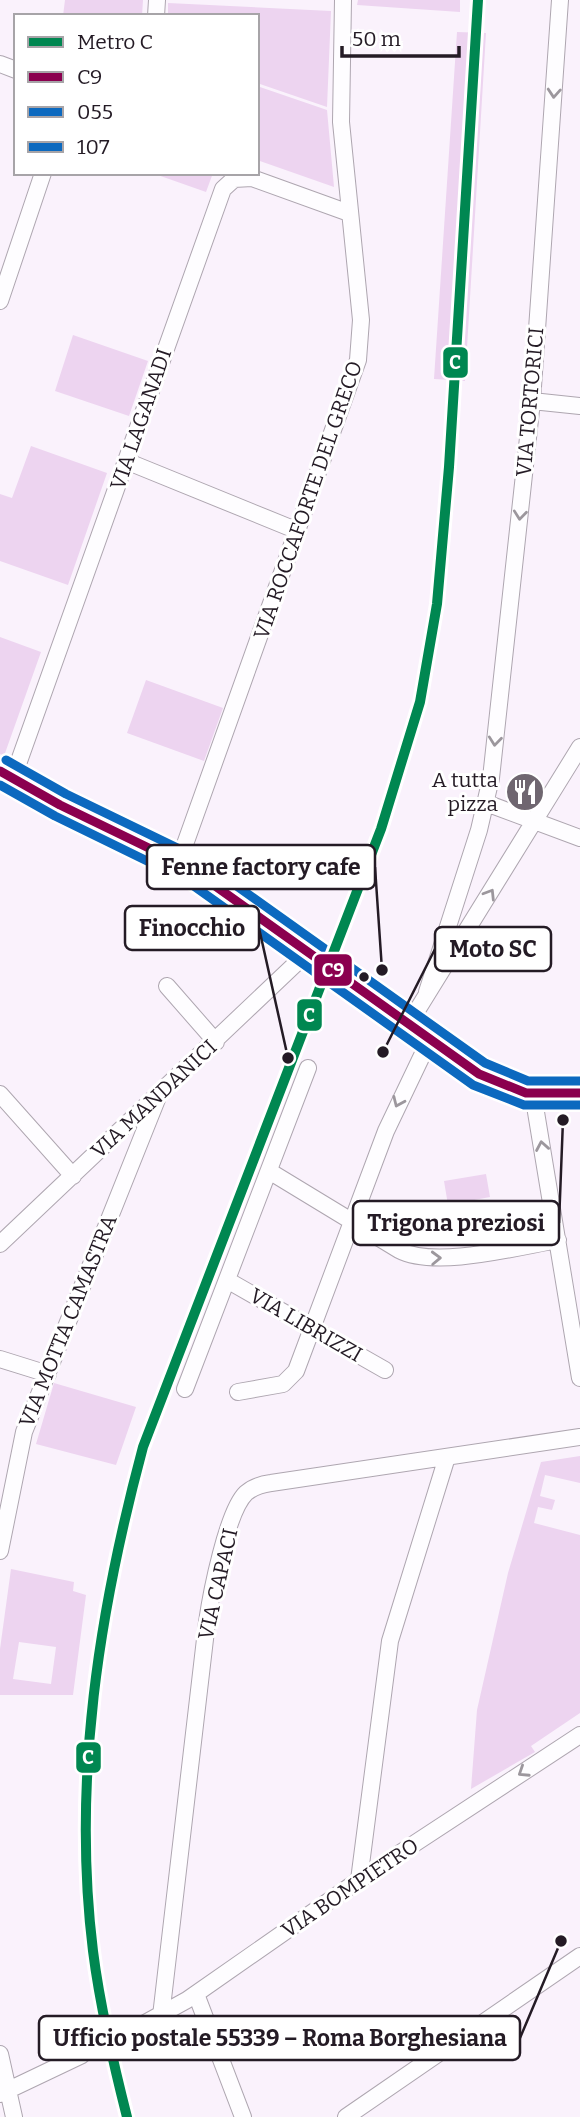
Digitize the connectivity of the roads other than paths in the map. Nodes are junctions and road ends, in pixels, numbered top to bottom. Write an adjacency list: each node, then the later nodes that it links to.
1 (343, 0): 4 (street, VIA ROCCAFORTE DEL GRECO)
2 (560, 0): 6 (street, VIA TORTORICI, one-way to 6)
3 (42, 175): 5 (street)
4 (349, 213): 8 (street, VIA LAGANADI); 9 (street, VIA ROCCAFORTE DEL GRECO)
5 (0, 301)
6 (532, 401): 7 (street); 12 (street, VIA TORTORICI, one-way to 12)
7 (580, 406)
8 (126, 461): 9 (street); 11 (street, VIA LAGANADI)
9 (298, 531): 15 (street, VIA ROCCAFORTE DEL GRECO)
10 (580, 747): 13 (street)
11 (6, 775): 15 (main road)
12 (486, 803): 13 (street); 16 (street, VIA TORTORICI)
13 (534, 822): 14 (street); 17 (street, one-way to 13)
14 (580, 838)
15 (179, 862): 18 (main road)
16 (450, 921): 17 (street); 20 (street, VIA TORTORICI)
17 (470, 927): 20 (street)
18 (307, 953): 21 (main road); 23 (street, VIA MANDANICI)
19 (167, 986): 23 (street)
20 (427, 992): 21 (street)
21 (408, 1024): 22 (main road)
22 (429, 1041): 27 (main road); 31 (street, one-way to 31)
23 (216, 1042): 28 (street, VIA MANDANICI)
24 (308, 1068): 29 (street)
25 (580, 1093): 27 (main road)
26 (0, 1094): 30 (street)
27 (533, 1094): 32 (street, one-way to 27)
28 (158, 1097): 30 (street, VIA MANDANICI); 38 (street, VIA MOTTA CAMASTRA)
29 (269, 1171): 31 (street); 34 (street)
30 (73, 1176): 33 (street, VIA MANDANICI)
31 (352, 1222): 32 (street, one-way to 32); 35 (street)
32 (558, 1240): 39 (street)
33 (0, 1244)
34 (227, 1280): 35 (street, VIA LIBRIZZI); 40 (street)
35 (312, 1330): 37 (street, VIA LIBRIZZI); 41 (street)
36 (0, 1359): 38 (street)
37 (385, 1370)
38 (48, 1374): 44 (street, VIA MOTTA CAMASTRA)
39 (580, 1378)
40 (185, 1389)
41 (239, 1392)
42 (580, 1437): 43 (street, VIA CAPACI)
43 (447, 1457): 46 (street); 49 (street, VIA CAPACI)
44 (0, 1551)
45 (580, 1735): 46 (street, VIA BOMPIETRO, one-way to 46)
46 (359, 1880): 48 (street, VIA BOMPIETRO)
47 (580, 1956): 56 (street)
48 (196, 1994): 49 (street, VIA BOMPIETRO); 55 (street)
49 (161, 2016): 50 (street, VIA BOMPIETRO)
50 (118, 2038)
51 (0, 2054): 53 (street)
52 (82, 2055): 53 (street)
53 (4, 2092): 54 (street)
54 (14, 2117)
55 (243, 2117)
56 (346, 2117)

